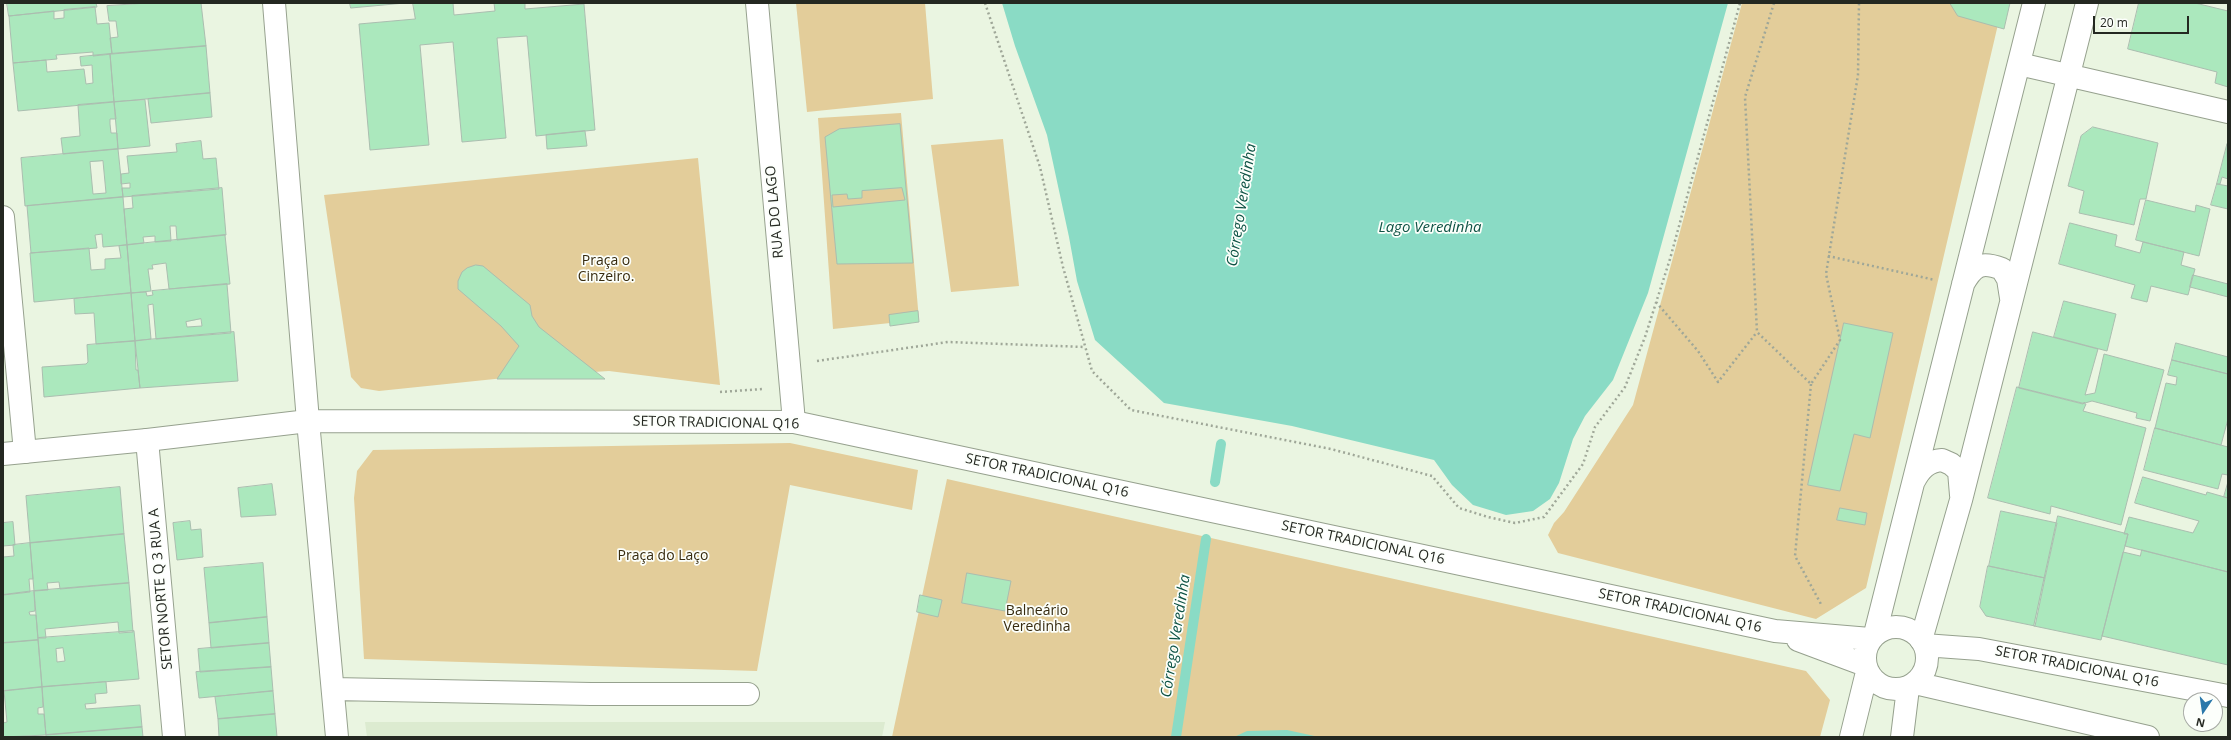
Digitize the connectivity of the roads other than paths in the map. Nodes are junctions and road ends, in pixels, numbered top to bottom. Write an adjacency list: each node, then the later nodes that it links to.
1 (274, 3): 11 (street)
2 (757, 3): 12 (street, RUA DO LAGO)
3 (2034, 3): 5 (street)
4 (2087, 3): 6 (street)
5 (2019, 64): 6 (street); 9 (street)
6 (2068, 76): 7 (street); 10 (street)
7 (2228, 112)
8 (3, 217): 14 (street)
9 (1962, 287): 10 (street); 16 (street)
10 (2012, 299): 17 (street)
11 (308, 421): 12 (street, SETOR TRADICIONAL Q16); 13 (street, SETOR TRADICIONAL Q16); 23 (street)
12 (794, 422): 18 (street, SETOR TRADICIONAL Q16)
13 (147, 440): 14 (street, SETOR TRADICIONAL Q16); 26 (street, SETOR NORTE Q 3 RUA A)
14 (25, 452): 15 (street, SETOR TRADICIONAL Q16)
15 (3, 454)
16 (1911, 486): 17 (street); 19 (street)
17 (1961, 500): 20 (street)
18 (1775, 631): 19 (street, SETOR TRADICIONAL Q16); 21 (street, SETOR TRADICIONAL Q16)
19 (1873, 636): 20 (street); 21 (street)
20 (1923, 642): 22 (street); 25 (street, SETOR TRADICIONAL Q16)
21 (1866, 669): 22 (street); 28 (street)
22 (1911, 685): 29 (street); 30 (street)
23 (333, 689): 24 (street); 27 (street)
24 (748, 694)
25 (2228, 696)
26 (174, 737)
27 (338, 737)
28 (1851, 737)
29 (1902, 737)
30 (2148, 737)

